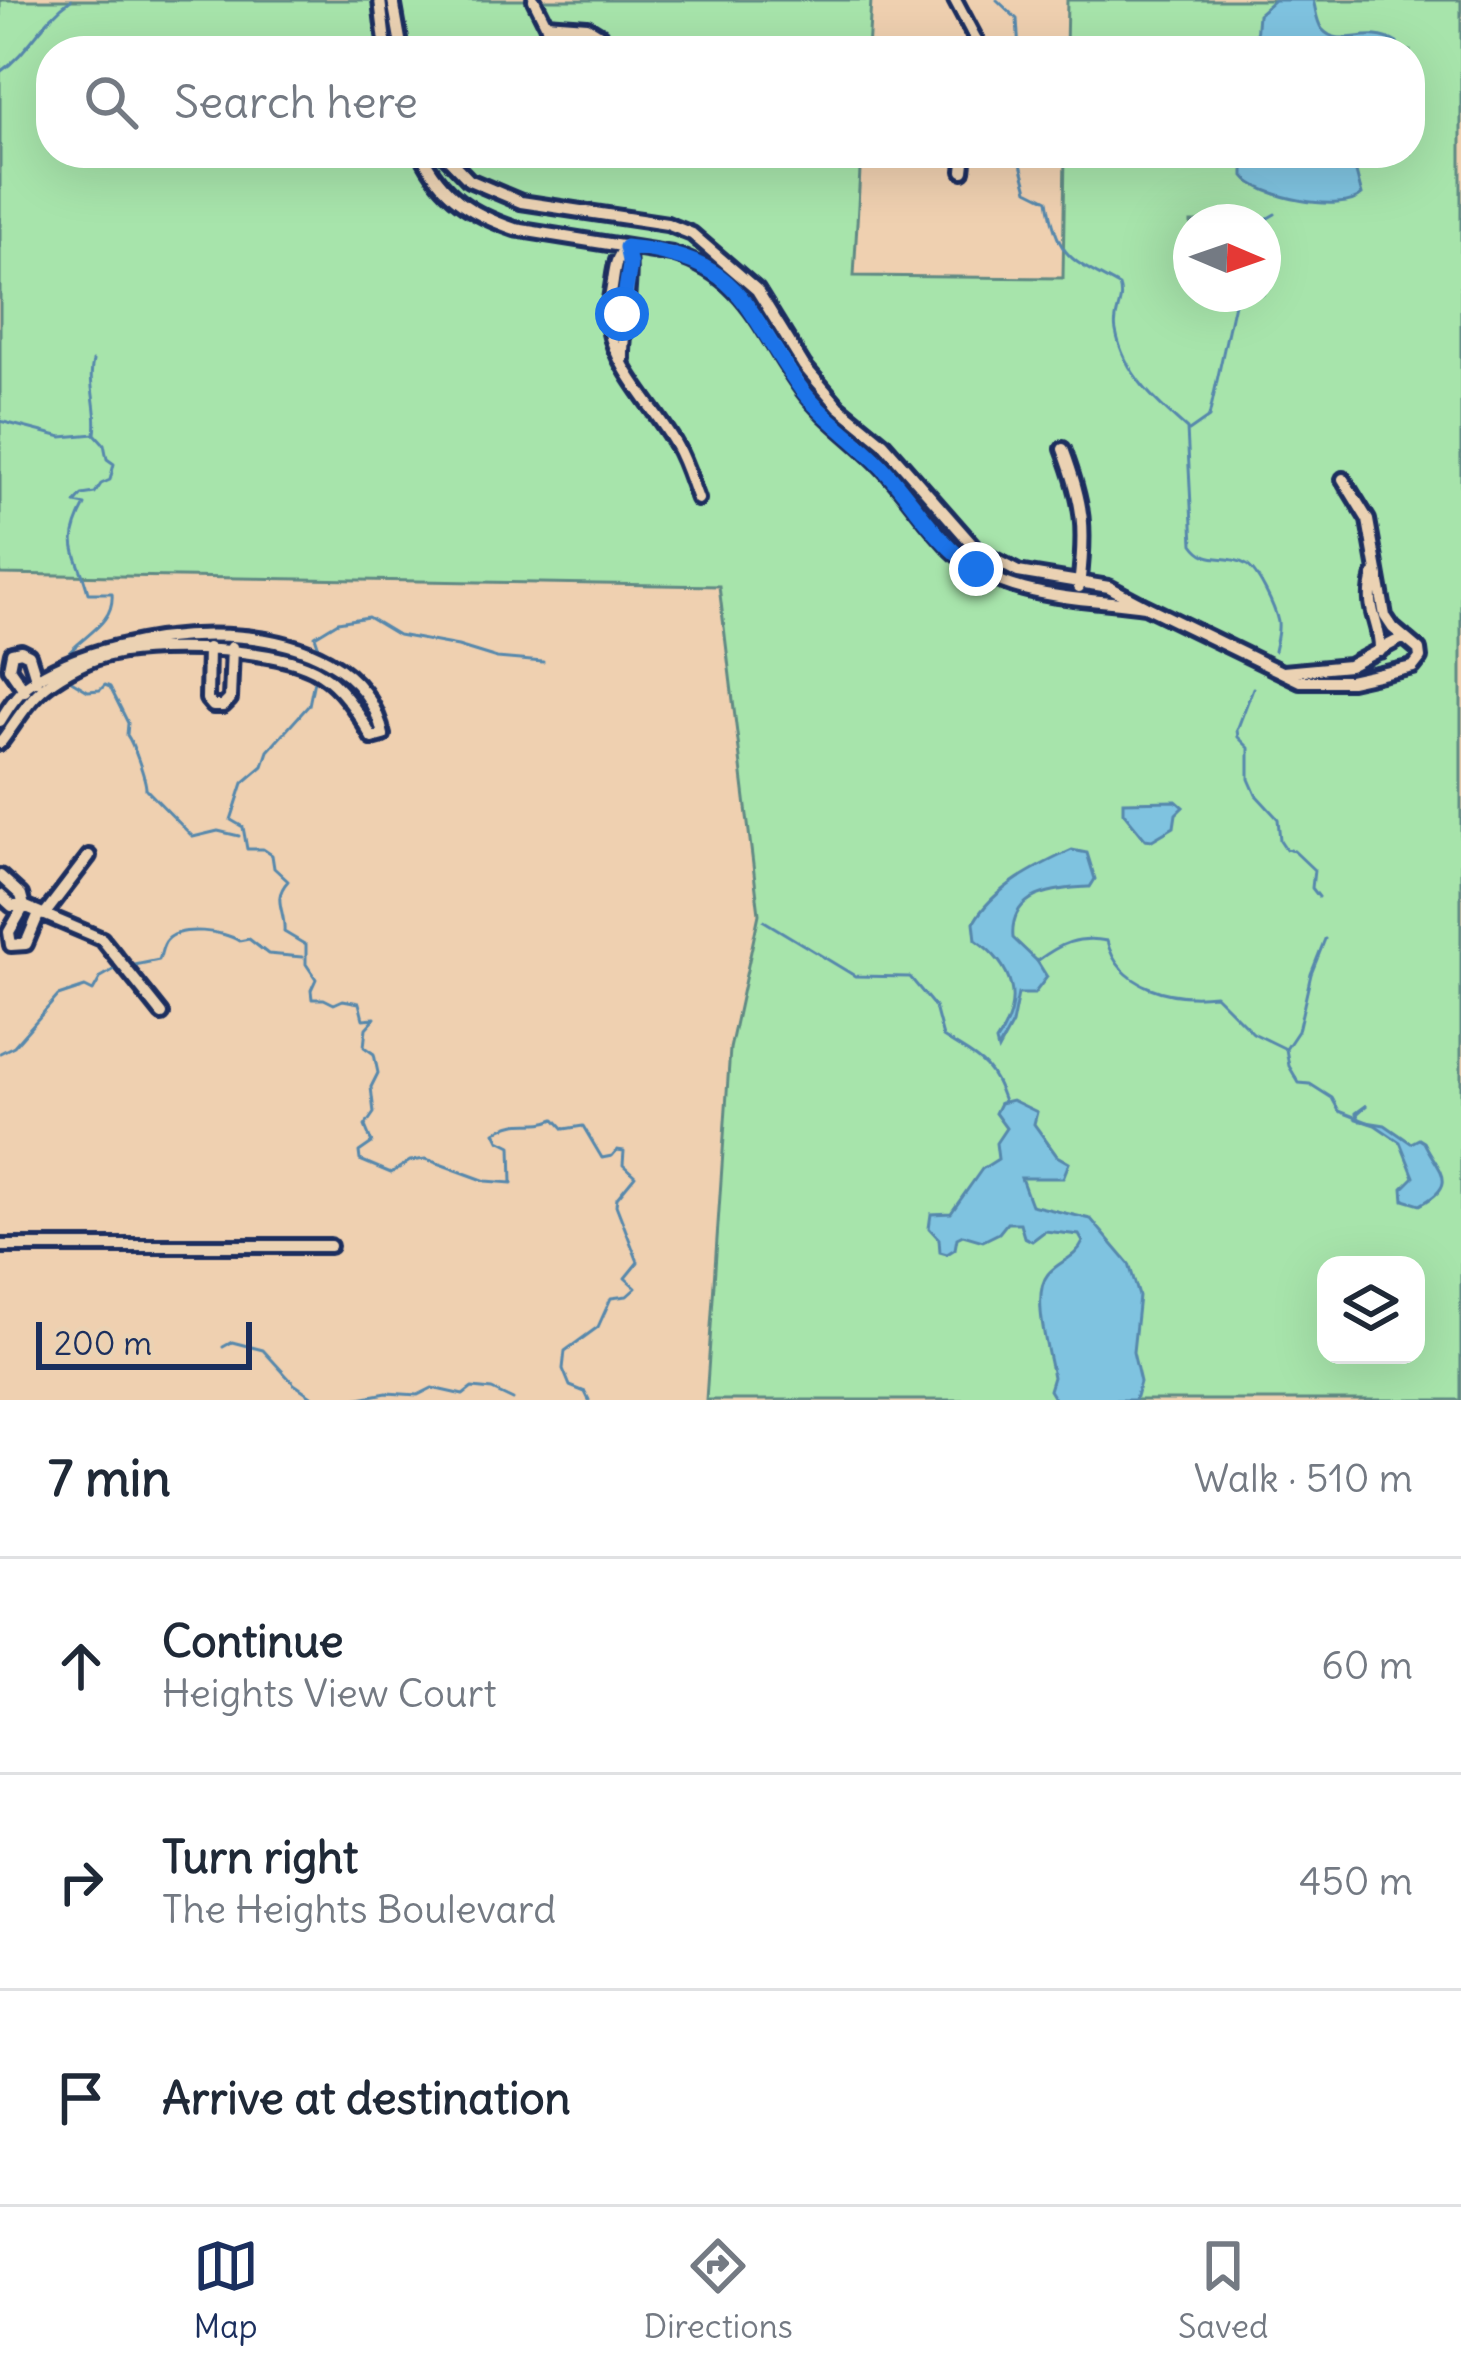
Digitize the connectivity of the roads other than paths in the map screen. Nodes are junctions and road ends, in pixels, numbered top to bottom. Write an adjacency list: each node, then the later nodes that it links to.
1 (380, 0): 6 (street)
2 (393, 0): 7 (street)
3 (534, 0): 5 (street)
4 (961, 4): 10 (street)
5 (546, 24): 8 (street); 9 (street)
6 (384, 36)
7 (399, 36)
8 (550, 36)
9 (599, 36)
10 (975, 36)
11 (457, 168): 15 (street)
12 (963, 168): 14 (street)
13 (429, 169): 17 (street)
14 (963, 171)
15 (520, 202): 16 (street); 17 (street)
16 (630, 219): 18 (street); 19 (street)
17 (515, 229): 18 (street)
18 (626, 247): 20 (street); 27 (street)
19 (728, 262): 20 (street); 21 (street)
20 (718, 276): 22 (street)
21 (808, 371): 22 (street); 25 (street)
22 (797, 381): 26 (street)
23 (1063, 449): 31 (street)
24 (1343, 479): 30 (street)
25 (919, 484): 26 (street); 28 (street)
26 (906, 495): 29 (street)
27 (698, 499)
28 (984, 555): 29 (street); 31 (street)
29 (976, 569): 31 (street)
30 (1375, 572): 32 (street); 37 (street)
31 (1078, 590): 41 (street)
32 (1404, 637): 37 (street); 41 (street)
33 (208, 638): 34 (street); 36 (street); 39 (street)
34 (232, 638): 35 (street); 38 (street)
35 (287, 644): 40 (street); 43 (street)
36 (208, 652): 38 (street); 38 (street); 39 (street)
37 (1380, 652): 41 (street)
38 (232, 653): 40 (street)
39 (92, 657): 42 (street)
40 (284, 658): 45 (street)
41 (1279, 672)
42 (40, 684): 44 (street); 44 (street)
43 (360, 688): 45 (street); 45 (street)
44 (28, 694): 46 (street); 47 (street)
45 (347, 700)
46 (0, 721)
47 (0, 743)
48 (89, 856): 52 (street)
49 (0, 875): 51 (street)
50 (0, 895): 51 (street)
51 (24, 906): 52 (street); 52 (street)
52 (41, 914): 53 (street)
53 (162, 1014)
54 (0, 1246): 55 (street)
55 (330, 1246)

